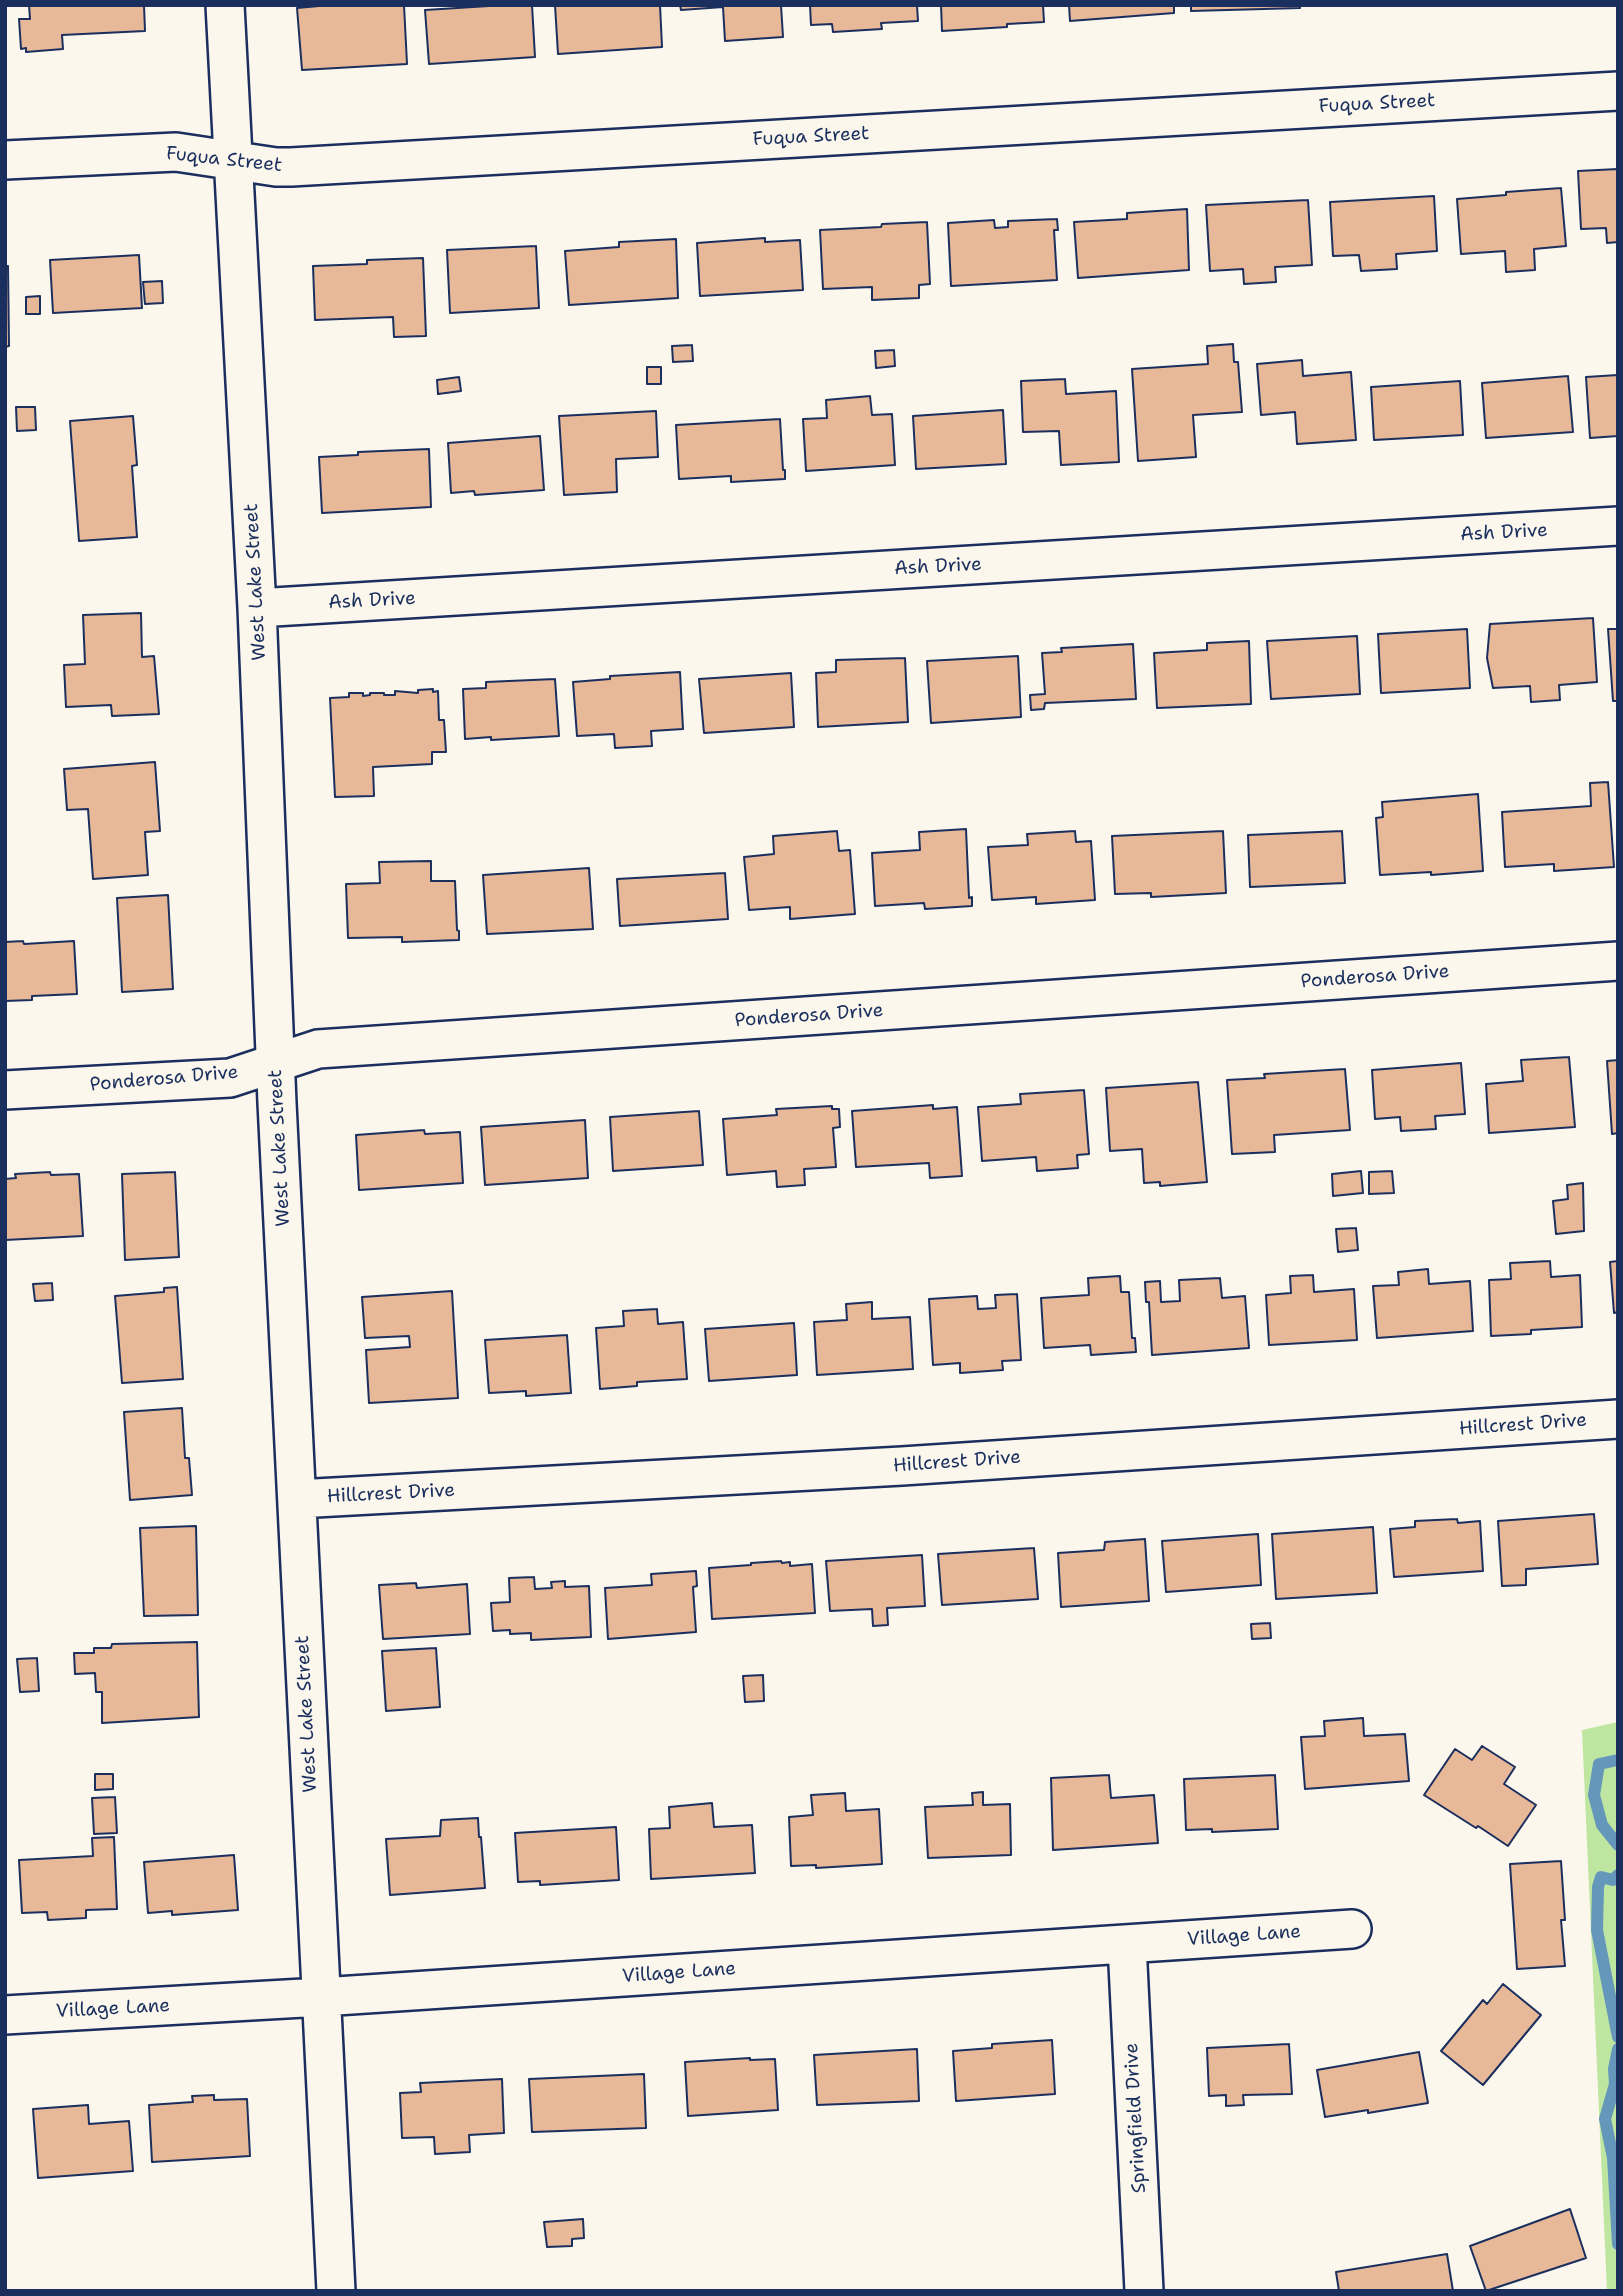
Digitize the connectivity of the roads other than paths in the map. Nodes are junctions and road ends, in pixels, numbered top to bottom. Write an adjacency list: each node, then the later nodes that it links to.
1 (225, 5): 4 (street, West Lake Street)
2 (1618, 91): 4 (street, Fuqua Street)
3 (5, 160): 4 (street, Fuqua Street)
4 (233, 161): 6 (street, West Lake Street)
5 (1618, 526): 6 (street, Ash Drive)
6 (257, 608): 8 (street, West Lake Street)
7 (1618, 961): 8 (street, Ponderosa Drive)
8 (276, 1063): 9 (street, Ponderosa Drive); 11 (street, West Lake Street)
9 (5, 1090)
10 (1618, 1419): 11 (street, Hillcrest Drive)
11 (297, 1499): 14 (street, West Lake Street)
12 (1352, 1929): 13 (street, Village Lane)
13 (1127, 1944): 14 (street, Village Lane); 17 (street, Springfield Drive)
14 (321, 1997): 15 (street, Village Lane); 16 (street, West Lake Street)
15 (5, 2015)
16 (336, 2291)
17 (1144, 2291)

